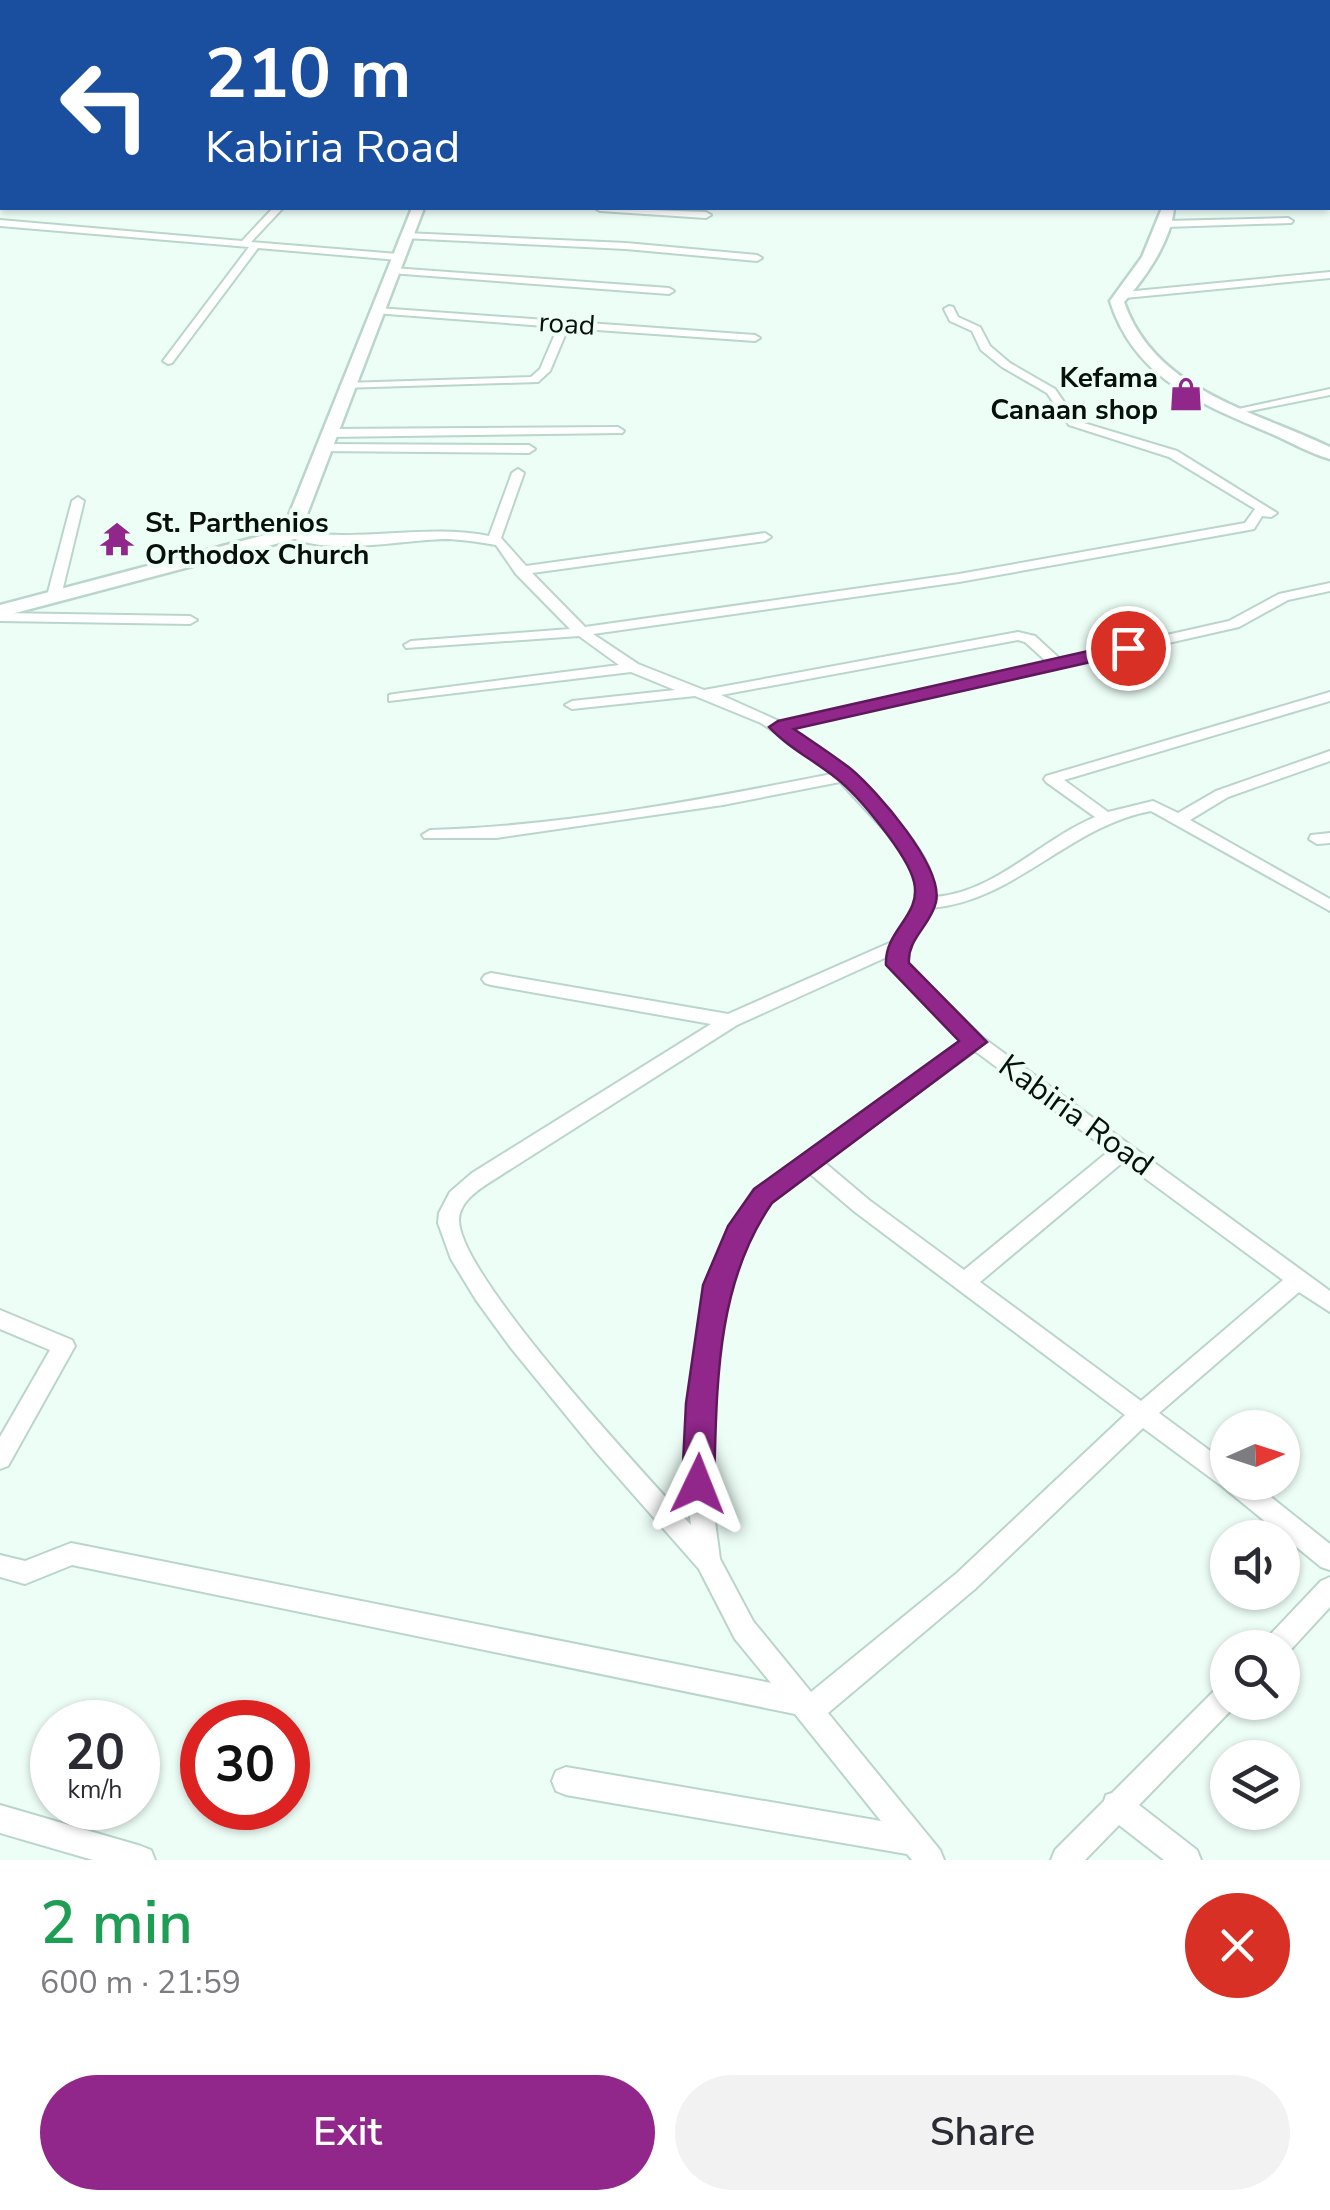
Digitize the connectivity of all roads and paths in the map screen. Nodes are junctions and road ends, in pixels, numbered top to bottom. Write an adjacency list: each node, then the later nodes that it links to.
1 (276, 210): 10 (street)
2 (417, 210): 9 (main road)
3 (630, 210): 5 (street)
4 (12, 215): 8 (street)
5 (706, 215)
6 (1166, 216): 7 (street); 17 (main road)
7 (1288, 221)
8 (0, 223): 10 (street)
9 (406, 236): 11 (street); 12 (main road)
10 (249, 244): 12 (street); 22 (street)
11 (758, 258)
12 (396, 264): 14 (street); 19 (main road)
13 (1330, 275): 17 (street)
14 (477, 276): 15 (street); 16 (street)
15 (474, 290)
16 (669, 290)
17 (1125, 295): 25 (main road)
18 (949, 309): 40 (street)
19 (378, 312): 20 (street, road); 23 (main road)
20 (565, 324): 21 (street, road); 23 (street)
21 (755, 338)
22 (168, 361)
23 (346, 386): 27 (main road)
24 (1330, 392): 25 (street)
25 (1235, 411): 29 (main road)
26 (618, 431): 27 (street)
27 (326, 440): 28 (street); 32 (main road)
28 (529, 449)
29 (1330, 454)
30 (518, 472): 34 (street)
31 (78, 501): 37 (street)
32 (291, 534): 34 (street); 37 (main road)
33 (765, 537): 35 (street)
34 (494, 540): 35 (street)
35 (521, 570): 40 (street)
36 (1330, 587): 42 (street)
37 (54, 596): 38 (main road)
38 (0, 614): 39 (street)
39 (190, 620)
40 (579, 632): 41 (street); 43 (street)
41 (411, 645)
42 (1058, 664): 44 (street); 48 (street)
43 (633, 667): 44 (street); 46 (street)
44 (699, 693): 47 (street); 48 (street)
45 (1330, 696): 51 (street)
46 (394, 698)
47 (572, 705)
48 (778, 727): 50 (street)
49 (1330, 756): 52 (street)
50 (847, 776): 53 (street); 54 (street)
51 (1105, 817): 52 (street); 54 (street)
52 (1180, 819): 55 (street)
53 (430, 834)
54 (925, 903): 56 (street)
55 (1330, 906)
56 (896, 946): 58 (street); 59 (street, Kabiria Road)
57 (491, 979): 58 (street)
58 (730, 1022): 71 (street)
59 (975, 1042): 60 (street, Kabiria Road); 61 (street)
60 (1124, 1150): 62 (street, Kabiria Road); 63 (street)
61 (810, 1162): 63 (street); 71 (street)
62 (1299, 1280): 64 (street, Kabiria Road); 66 (street)
63 (964, 1283): 66 (street)
64 (1330, 1303)
65 (0, 1319): 67 (street)
66 (1144, 1412): 68 (street); 75 (street)
67 (0, 1459)
68 (1210, 1464)
69 (1255, 1500): 70 (street)
70 (1330, 1559)
71 (708, 1561): 75 (street)
72 (0, 1566): 75 (street)
73 (1330, 1589): 74 (street)
74 (1292, 1630)
75 (804, 1707): 80 (street)
76 (1210, 1714): 78 (street)
77 (566, 1781): 80 (street)
78 (1116, 1805): 82 (street); 83 (street)
79 (0, 1819): 81 (street)
80 (922, 1850)
81 (141, 1860)
82 (1065, 1860)
83 (1187, 1860)

